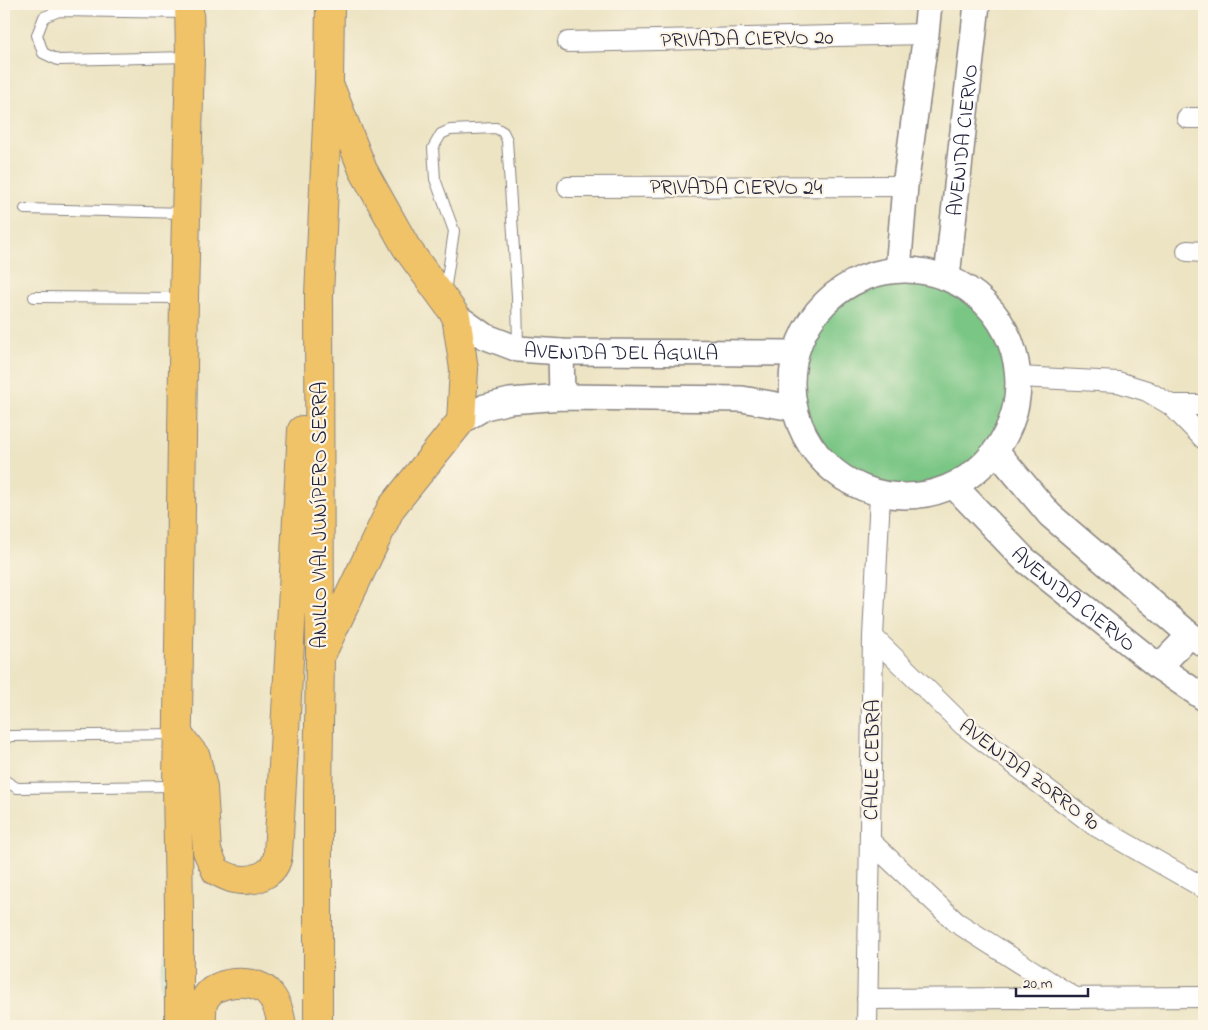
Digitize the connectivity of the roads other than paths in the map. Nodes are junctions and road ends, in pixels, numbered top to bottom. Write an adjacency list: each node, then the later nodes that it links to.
1 (330, 4): 8 (highway, ANILLO VIAL JUNÍPERO SERRA)
2 (929, 4): 5 (street)
3 (977, 4): 14 (street, AVENIDA CIERVO)
4 (189, 8): 7 (highway); 7 (lane)
5 (926, 34): 6 (street, PRIVADA CIERVO 20); 9 (street)
6 (568, 42)
7 (190, 57): 12 (highway)
8 (329, 81): 15 (highway, ANILLO VIAL JUNÍPERO SERRA); 18 (highway)
9 (905, 186): 10 (street, PRIVADA CIERVO 24); 13 (street)
10 (568, 187)
11 (25, 209): 12 (lane)
12 (187, 213): 17 (highway)
13 (898, 270): 14 (street); 21 (street)
14 (947, 278): 22 (street)
15 (319, 295): 34 (highway, ANILLO VIAL JUNÍPERO SERRA); 37 (highway)
16 (34, 297): 17 (lane)
17 (184, 298): 37 (highway)
18 (450, 307): 19 (street, AVENIDA DEL ÁGUILA); 19 (lane); 27 (highway)
19 (518, 349): 20 (street, AVENIDA DEL ÁGUILA)
20 (561, 352): 21 (street, AVENIDA DEL ÁGUILA); 23 (street)
21 (794, 353): 26 (street)
22 (1019, 377): 24 (street); 29 (street)
23 (562, 397): 26 (street); 27 (street)
24 (1172, 405): 25 (street); 28 (street)
25 (1204, 405)
26 (793, 408): 31 (street)
27 (461, 421): 34 (highway)
28 (1204, 439)
29 (996, 452): 30 (street); 33 (street, AVENIDA CIERVO)
30 (954, 486): 31 (street); 35 (street, AVENIDA CIERVO)
31 (880, 495): 32 (street, CALLE CEBRA)
32 (873, 637): 41 (street, CALLE CEBRA); 42 (street, AVENIDA ZORRO 90)
33 (1197, 640): 35 (street)
34 (320, 657): 47 (highway, ANILLO VIAL JUNÍPERO SERRA)
35 (1159, 667): 36 (street, AVENIDA CIERVO)
36 (1204, 698)
37 (178, 734): 38 (lane); 40 (highway)
38 (4, 740)
39 (4, 780): 40 (lane)
40 (177, 786): 43 (highway)
41 (870, 841): 45 (street); 46 (street, CALLE CEBRA)
42 (1204, 888)
43 (179, 907): 48 (highway); 49 (highway)
44 (1204, 997): 45 (street)
45 (1075, 998): 46 (street)
46 (868, 999): 52 (street, CALLE CEBRA)
47 (320, 1022)
48 (162, 1026)
49 (179, 1026)
50 (202, 1026): 51 (highway)
51 (282, 1026)
52 (867, 1026)

